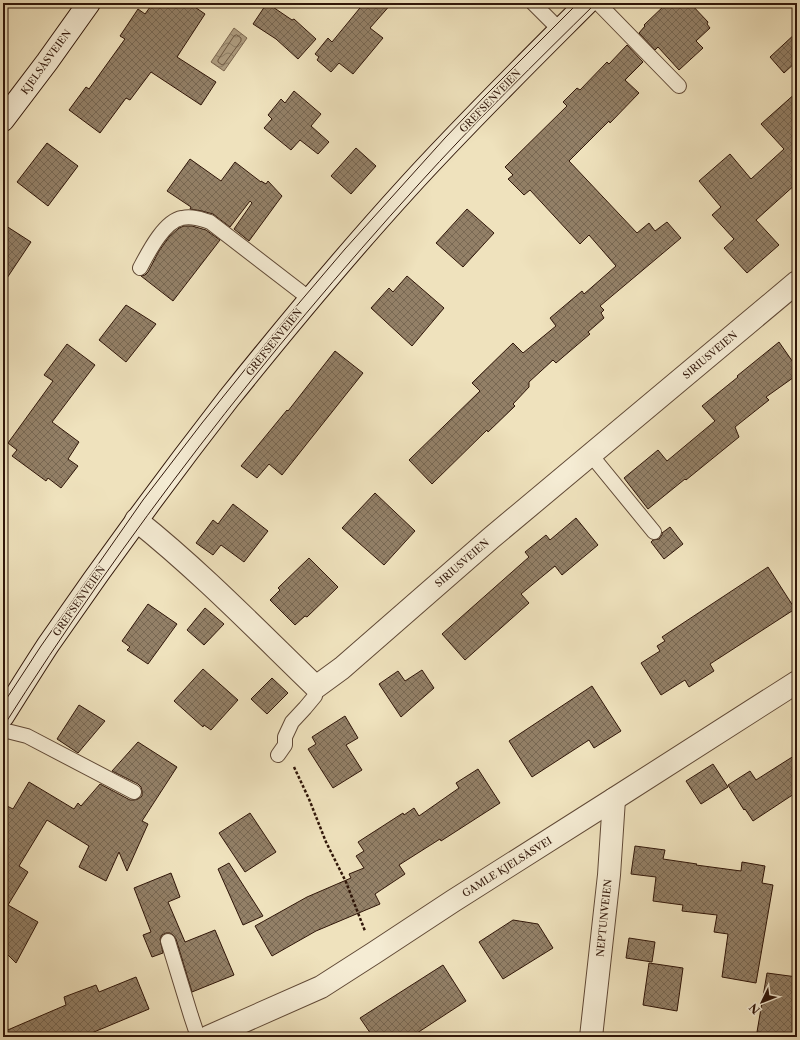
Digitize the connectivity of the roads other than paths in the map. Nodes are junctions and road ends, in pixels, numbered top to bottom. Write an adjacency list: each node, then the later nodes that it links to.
1 (89, 3): 7 (street, KJELSÅSVEIEN)
2 (533, 3): 5 (lane)
3 (587, 3): 5 (street, GREFSENVEIEN)
4 (598, 3): 6 (lane)
5 (560, 30): 10 (street, GREFSENVEIEN)
6 (679, 86)
7 (3, 120)
8 (140, 268): 10 (lane)
9 (797, 282): 11 (street, SIRIUSVEIEN)
10 (310, 299): 12 (street, GREFSENVEIEN)
11 (591, 455): 13 (lane); 15 (street, SIRIUSVEIEN)
12 (136, 520): 15 (street); 16 (street, GREFSENVEIEN)
13 (654, 532)
14 (797, 682): 20 (street, GAMLE KJELSÅSVEI)
15 (316, 687): 18 (lane)
16 (3, 716)
17 (3, 730): 19 (lane)
18 (278, 755)
19 (134, 792)
20 (614, 799): 23 (street, GAMLE KJELSÅSVEI); 24 (street, NEPTUNVEIEN)
21 (168, 941): 22 (lane)
22 (198, 1037)
23 (208, 1037)
24 (591, 1037)

